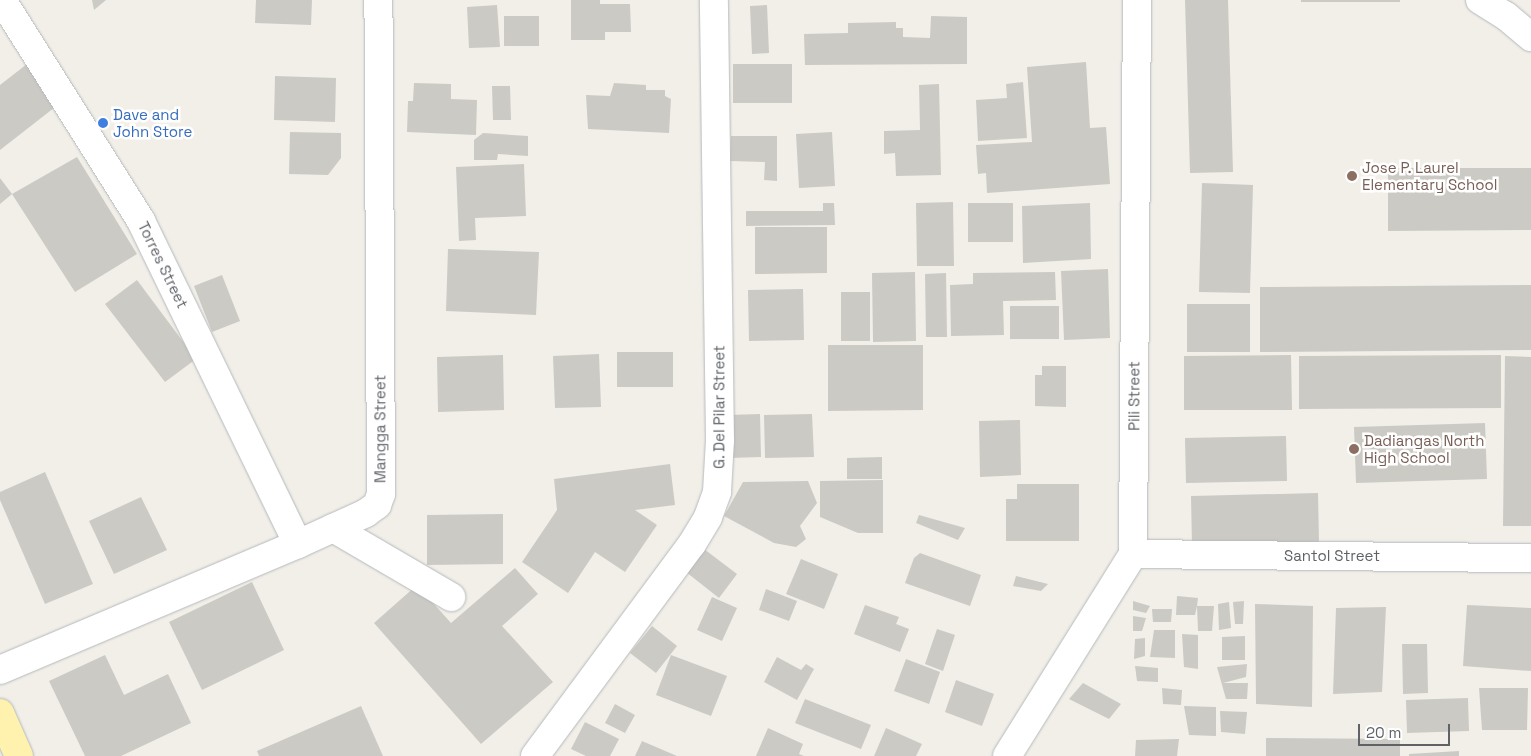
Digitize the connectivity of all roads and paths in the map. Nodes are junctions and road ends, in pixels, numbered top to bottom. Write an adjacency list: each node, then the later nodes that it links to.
1 (2, 0): 8 (street, Torres Street)
2 (378, 0): 7 (street, Mangga Street)
3 (714, 0): 15 (street, G. Del Pilar Street)
4 (1136, 0): 9 (street, Pili Street)
5 (1480, 0): 6 (street)
6 (1531, 37)
7 (333, 528): 8 (street, Mangga Street); 11 (street)
8 (298, 544): 12 (street, Mangga Street)
9 (1133, 554): 10 (street, Santol Street); 16 (street)
10 (1531, 558)
11 (451, 597)
12 (0, 670)
13 (0, 713): 14 (main road)
14 (20, 756)
15 (535, 756)
16 (1007, 756)

